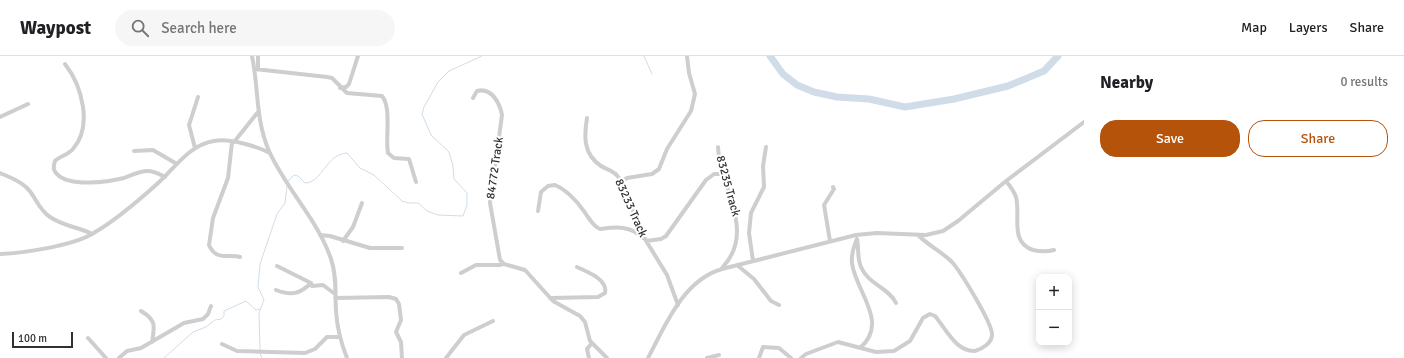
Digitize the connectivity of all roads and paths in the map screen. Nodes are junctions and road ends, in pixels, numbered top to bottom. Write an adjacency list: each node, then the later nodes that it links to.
1 (252, 56): 6 (street)
2 (258, 56): 6 (street)
3 (358, 56): 7 (street)
4 (687, 56): 27 (street)
5 (65, 64): 24 (street)
6 (257, 69): 7 (street); 11 (street)
7 (340, 88): 26 (street)
8 (198, 97): 18 (street)
9 (473, 98): 43 (street, 84772 Track)
10 (28, 104): 12 (street)
11 (258, 112): 15 (street); 20 (street)
12 (0, 117)
13 (587, 118): 27 (street, 83233 Track)
14 (1084, 122): 25 (street)
15 (233, 142): 18 (street); 20 (street); 41 (street)
16 (718, 147): 23 (street, 83235 Track)
17 (766, 147): 42 (street)
18 (195, 148): 21 (street)
19 (134, 151): 21 (street)
20 (270, 153): 32 (street)
21 (178, 164): 24 (street)
22 (0, 173): 31 (street)
23 (722, 174): 35 (street); 47 (street, 83235 Track)
24 (165, 177): 31 (street)
25 (1006, 181): 33 (street); 39 (street)
26 (416, 182)
27 (620, 182): 35 (street, 83233 Track)
28 (833, 187): 37 (street)
29 (362, 203): 36 (street)
30 (538, 211): 35 (street)
31 (92, 234): 40 (street)
32 (320, 235): 36 (street); 51 (street)
33 (918, 235): 34 (street); 64 (street)
34 (857, 237): 37 (street); 53 (street); 64 (street)
35 (645, 240): 54 (street, 83233 Track)
36 (343, 241): 38 (street)
37 (830, 241): 42 (street)
38 (402, 248)
39 (1054, 250)
40 (0, 254)
41 (240, 257)
42 (752, 261): 44 (street)
43 (503, 264): 48 (street); 52 (street)
44 (737, 264): 47 (street); 55 (street)
45 (277, 266): 49 (street)
46 (577, 267): 52 (street)
47 (722, 269): 54 (street)
48 (461, 273)
49 (311, 283): 50 (street); 51 (street)
50 (276, 290)
51 (335, 296): 59 (street); 69 (street)
52 (549, 298): 62 (street)
53 (896, 303)
54 (678, 305): 73 (street)
55 (778, 305)
56 (210, 306): 61 (street)
57 (141, 311): 61 (street)
58 (493, 321): 70 (street)
59 (340, 337): 63 (street); 68 (street)
60 (88, 338): 66 (street)
61 (152, 342): 67 (street)
62 (592, 343): 71 (street); 72 (street)
63 (222, 344)
64 (860, 348): 77 (street)
65 (719, 355): 74 (street)
66 (106, 358)
67 (119, 358)
68 (347, 358)
69 (402, 358)
70 (446, 358)
71 (589, 358)
72 (607, 358)
73 (648, 358)
74 (707, 358)
75 (759, 358): 76 (street)
76 (791, 358)
77 (801, 358)

